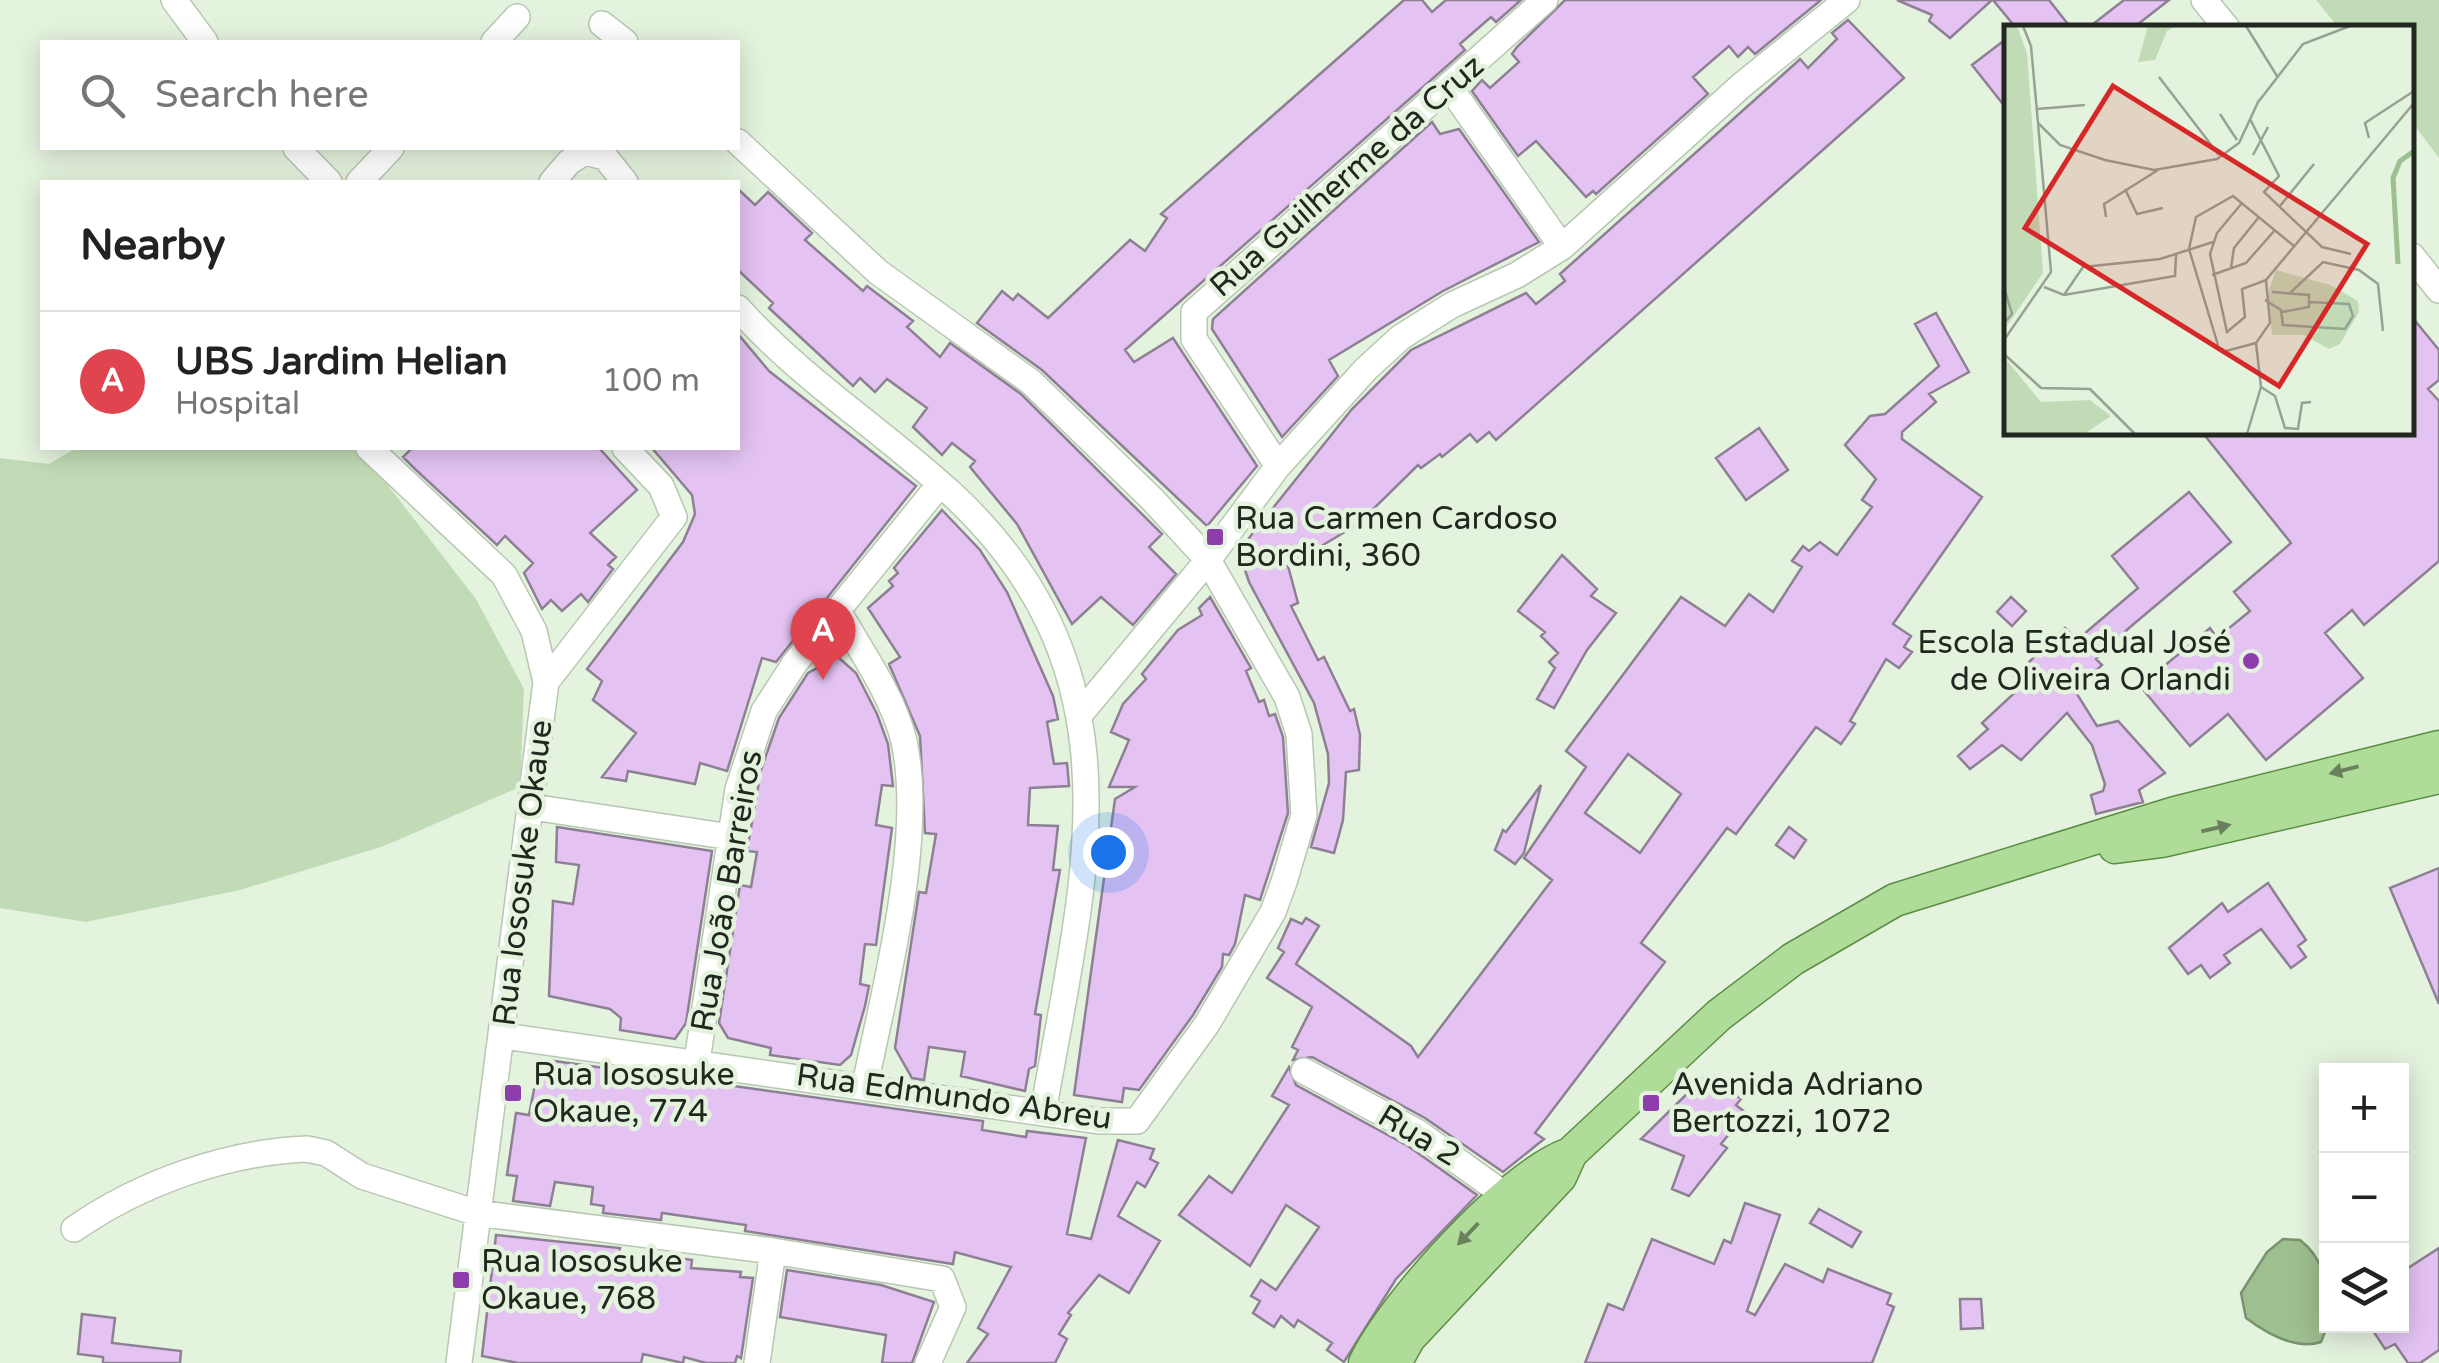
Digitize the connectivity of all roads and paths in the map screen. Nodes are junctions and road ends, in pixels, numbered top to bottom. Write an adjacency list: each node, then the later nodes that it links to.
1 (174, 0): 8 (street)
2 (1545, 0): 11 (street, Rua Guilherme da Cruz)
3 (1846, 0): 19 (street)
4 (2204, 0): 7 (street)
5 (517, 17): 9 (street)
6 (602, 24): 10 (street)
7 (2224, 25)
8 (204, 40)
9 (496, 40)
10 (622, 40)
11 (1449, 86): 19 (street); 25 (street, Rua Guilherme da Cruz)
12 (740, 144): 27 (street)
13 (298, 150): 15 (street)
14 (389, 150): 16 (street)
15 (327, 180)
16 (361, 180)
17 (554, 180): 18 (street)
18 (624, 180)
19 (1562, 247): 25 (street)
20 (2414, 259): 21 (street)
21 (2439, 290)
22 (740, 310): 26 (street)
23 (371, 450): 29 (street, Rua Iososuke Okaue)
24 (627, 450): 29 (street)
25 (1278, 466): 27 (street)
26 (940, 484): 28 (street, Rua João Barreiros); 30 (street)
27 (1208, 560): 30 (street); 40 (street, Rua Edmundo Abreu)
28 (838, 610): 34 (street, Rua João Barreiros); 39 (street)
29 (546, 682): 33 (street, Rua Iososuke Okaue)
30 (1081, 713): 40 (street)
31 (2439, 746): 35 (main road, one-way to 35)
32 (2439, 777): 35 (main road, one-way to 32)
33 (532, 807): 34 (street); 36 (street, Rua Iososuke Okaue)
34 (731, 837): 37 (street, Rua João Barreiros)
35 (2086, 843): 41 (main road)
36 (504, 1036): 37 (street, Rua Edmundo Abreu); 42 (street, Rua Iososuke Okaue)
37 (697, 1061): 39 (street, Rua Edmundo Abreu)
38 (1304, 1071): 41 (street, Rua 2)
39 (865, 1085): 40 (street, Rua Edmundo Abreu)
40 (1043, 1113)
41 (1517, 1203): 48 (main road, one-way to 48); 49 (main road)
42 (476, 1213): 43 (street); 44 (street); 45 (street, Rua Iososuke Okaue)
43 (74, 1229)
44 (773, 1251): 46 (street); 47 (street)
45 (459, 1363)
46 (757, 1363)
47 (928, 1363)
48 (1365, 1363)
49 (1395, 1363)

